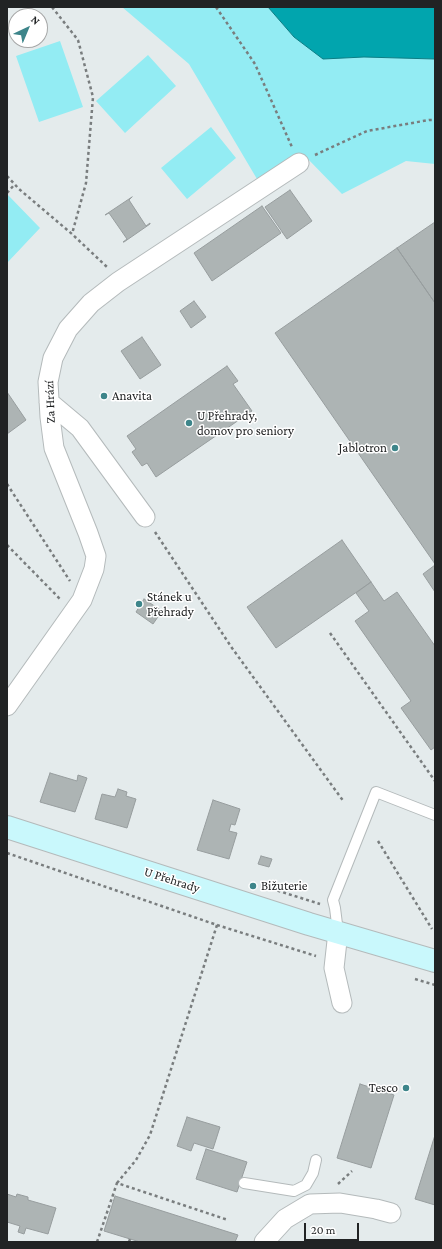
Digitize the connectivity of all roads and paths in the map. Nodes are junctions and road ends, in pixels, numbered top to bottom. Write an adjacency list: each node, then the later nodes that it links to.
1 (52, 7): 8 (path)
2 (216, 7): 4 (path)
3 (435, 120): 4 (path)
4 (299, 163): 9 (street, Za Hrází)
5 (7, 176): 6 (path)
6 (14, 184): 7 (path); 8 (path)
7 (7, 193)
8 (72, 234): 9 (path)
9 (118, 282): 10 (street, Za Hrází)
10 (49, 402): 12 (street); 14 (street, Za Hrází)
11 (7, 484): 14 (path)
12 (145, 517): 18 (path)
13 (7, 545): 14 (path)
14 (77, 607): 16 (street, Za Hrází)
15 (330, 632): 17 (path)
16 (7, 706)
17 (435, 780)
18 (344, 802)
19 (435, 815): 25 (lane)
20 (7, 827): 25 (street, U Přehrady)
21 (378, 841): 24 (path)
22 (7, 853): 23 (path)
23 (217, 925): 26 (path); 32 (path)
24 (432, 929)
25 (338, 932): 27 (street, U Přehrady); 30 (street)
26 (316, 956)
27 (435, 961)
28 (415, 979): 29 (path)
29 (435, 985)
30 (342, 1003)
31 (316, 1160): 33 (lane)
32 (117, 1183): 35 (path); 36 (path)
33 (244, 1183)
34 (391, 1213): 37 (street)
35 (228, 1220)
36 (97, 1242)
37 (264, 1242)

